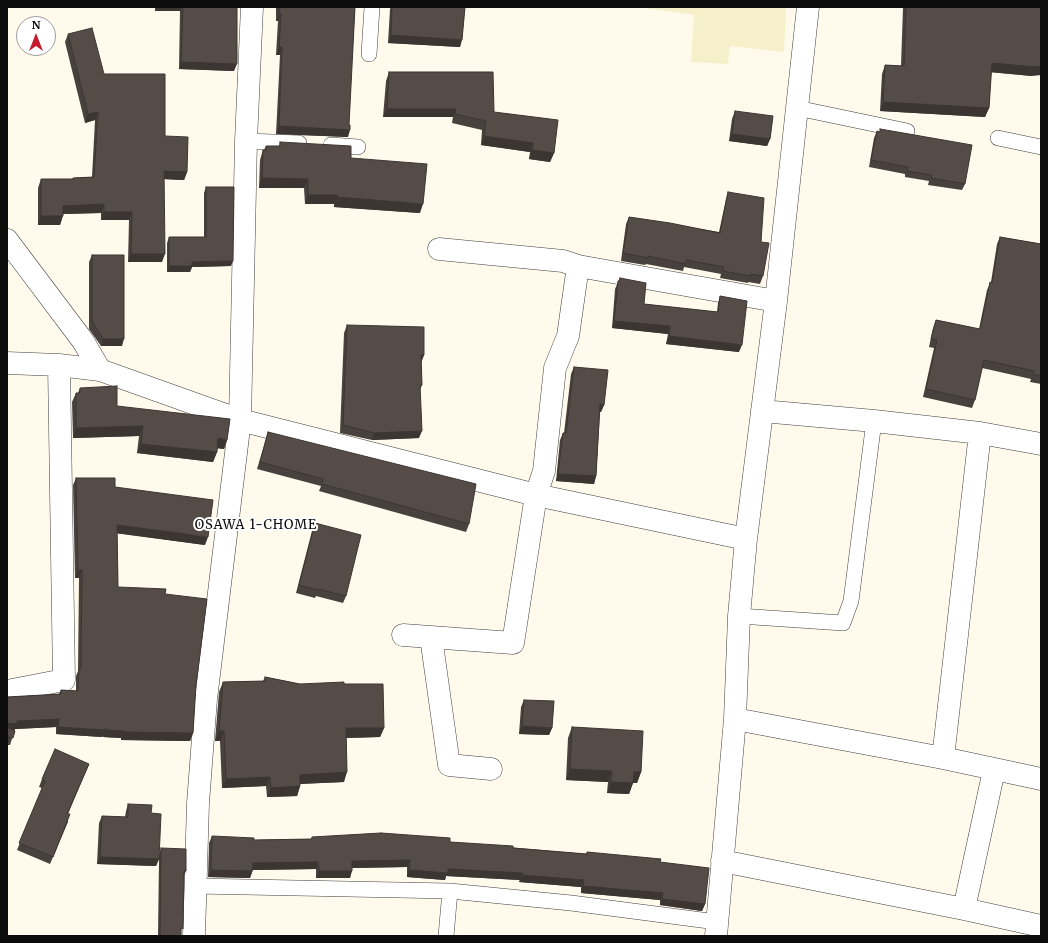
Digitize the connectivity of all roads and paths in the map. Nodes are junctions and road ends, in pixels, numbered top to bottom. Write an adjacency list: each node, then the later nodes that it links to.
1 (252, 7): 8 (street)
2 (372, 7): 4 (lane)
3 (808, 7): 5 (street)
4 (369, 54)
5 (797, 108): 6 (lane); 14 (street)
6 (907, 131)
7 (998, 138): 10 (lane)
8 (246, 141): 9 (lane); 19 (street)
9 (358, 147)
10 (1041, 147)
11 (7, 240): 17 (street)
12 (439, 249): 13 (street)
13 (578, 266): 14 (street); 23 (street)
14 (776, 302): 18 (street)
15 (7, 363): 16 (street)
16 (60, 365): 17 (street); 28 (street)
17 (100, 370): 19 (street)
18 (762, 411): 20 (street); 24 (street)
19 (240, 420): 23 (street); 35 (street)
20 (874, 421): 21 (street); 25 (lane)
21 (980, 433): 22 (street); 30 (street)
22 (1041, 444)
23 (536, 495): 24 (street); 27 (street)
24 (746, 539): 25 (street)
25 (739, 616): 29 (street)
26 (403, 635): 27 (street)
27 (431, 637): 31 (street)
28 (7, 691)
29 (735, 719): 30 (street); 34 (street)
30 (943, 758): 32 (street)
31 (491, 769)
32 (994, 770): 33 (street); 37 (street)
33 (1041, 780)
34 (722, 861): 37 (street); 39 (street)
35 (196, 886): 36 (lane); 40 (street)
36 (450, 891): 39 (lane); 41 (lane)
37 (964, 909): 38 (street)
38 (1041, 926)
39 (716, 929)
40 (194, 936)
41 (446, 936)

